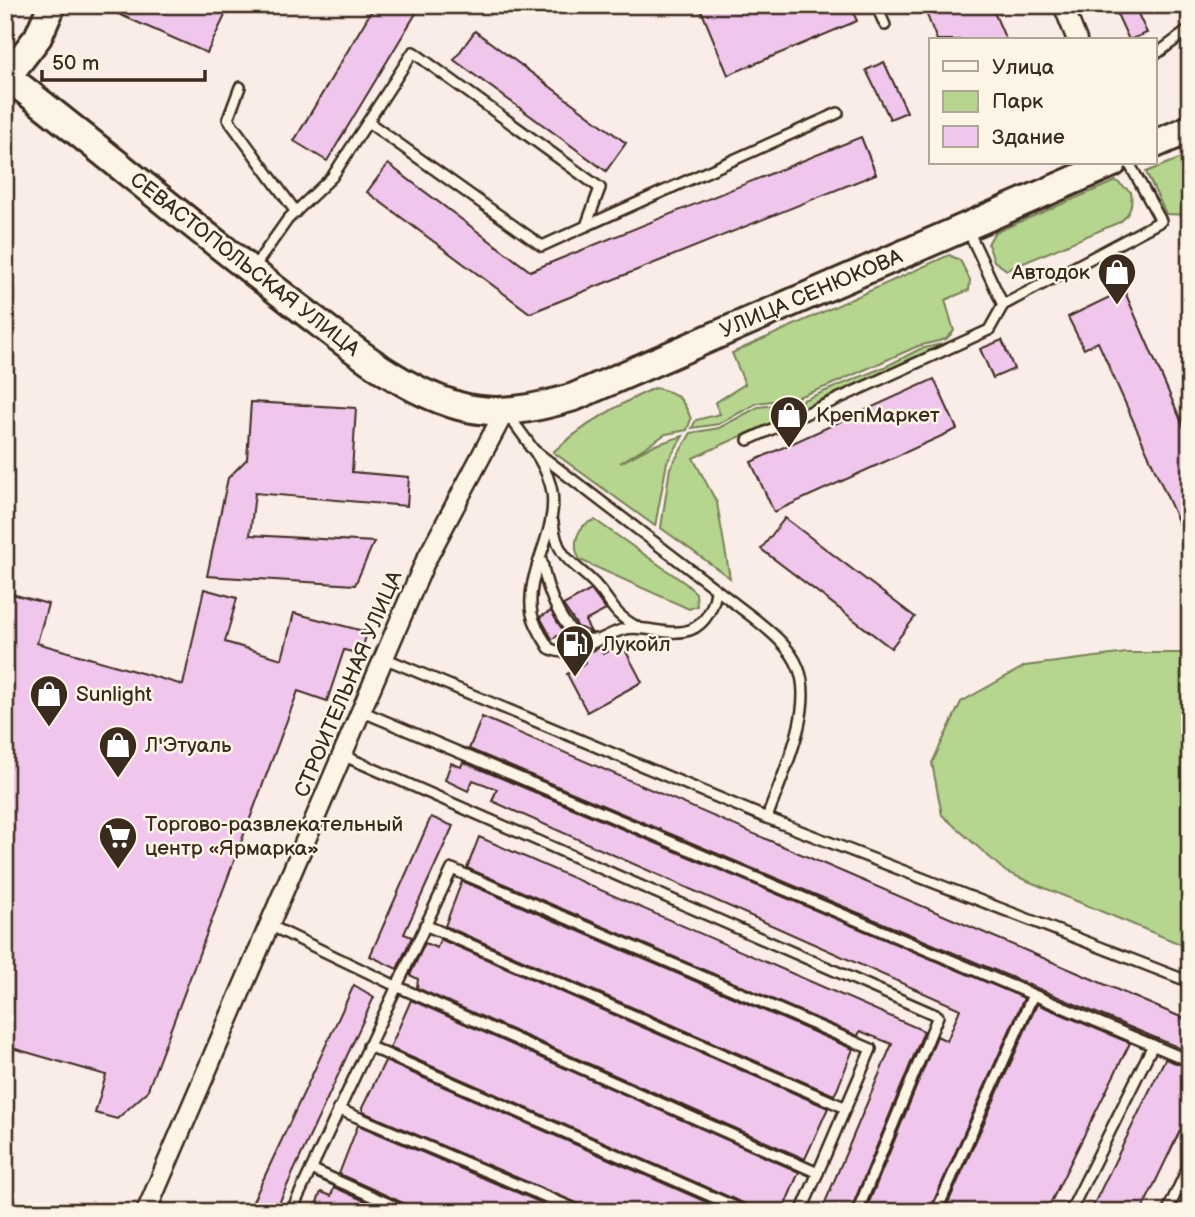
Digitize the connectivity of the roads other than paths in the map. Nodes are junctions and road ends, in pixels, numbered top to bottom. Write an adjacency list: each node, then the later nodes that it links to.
1 (52, 5): 8 (main road)
2 (876, 5): 4 (lane)
3 (1063, 5): 6 (street)
4 (885, 25)
5 (1190, 29): 7 (lane)
6 (1076, 38)
7 (1156, 54)
8 (6, 77): 19 (main road, СЕВАСТОПОЛЬСКАЯ УЛИЦА)
9 (240, 87): 16 (lane)
10 (838, 113): 17 (lane)
11 (368, 122): 16 (lane); 17 (lane); 17 (lane)
12 (1190, 129): 13 (main road)
13 (1156, 145)
14 (1111, 164): 18 (main road, УЛИЦА СЕНЮКОВА)
15 (1130, 164): 20 (lane)
16 (296, 212): 19 (lane)
17 (586, 226)
18 (966, 226): 20 (lane); 21 (main road, УЛИЦА СЕНЮКОВА)
19 (251, 271): 21 (main road, СЕВАСТОПОЛЬСКАЯ УЛИЦА)
20 (1003, 305): 22 (lane)
21 (505, 411): 23 (lane); 29 (street, СТРОИТЕЛЬНАЯ УЛИЦА)
22 (748, 440)
23 (530, 447): 24 (lane); 26 (lane)
24 (552, 517): 25 (lane); 27 (lane)
25 (542, 557): 28 (lane); 28 (lane)
26 (716, 591): 27 (lane); 32 (lane)
27 (641, 629): 28 (lane)
28 (605, 637)
29 (384, 658): 30 (street, СТРОИТЕЛЬНАЯ УЛИЦА); 32 (lane)
30 (361, 711): 31 (street, СТРОИТЕЛЬНАЯ УЛИЦА); 37 (lane)
31 (342, 755): 33 (street, СТРОИТЕЛЬНАЯ УЛИЦА); 52 (lane)
32 (767, 818): 35 (lane)
33 (269, 925): 36 (lane); 46 (street, СТРОИТЕЛЬНАЯ УЛИЦА)
34 (425, 925): 36 (lane); 41 (lane); 41 (lane)
35 (1190, 982)
36 (396, 986): 39 (lane); 45 (lane)
37 (1033, 995): 38 (lane); 53 (lane)
38 (1153, 1045): 40 (lane); 54 (lane)
39 (368, 1046): 42 (lane); 50 (lane)
40 (1190, 1060)
41 (846, 1108): 45 (lane)
42 (338, 1110): 44 (lane); 49 (lane)
43 (1190, 1163): 55 (lane)
44 (311, 1169): 47 (lane); 48 (lane)
45 (818, 1173): 51 (lane)
46 (146, 1212)
47 (291, 1212)
48 (407, 1212)
49 (582, 1212)
50 (747, 1212)
51 (802, 1212)
52 (857, 1212)
53 (936, 1212)
54 (1070, 1212)
55 (1167, 1212)

